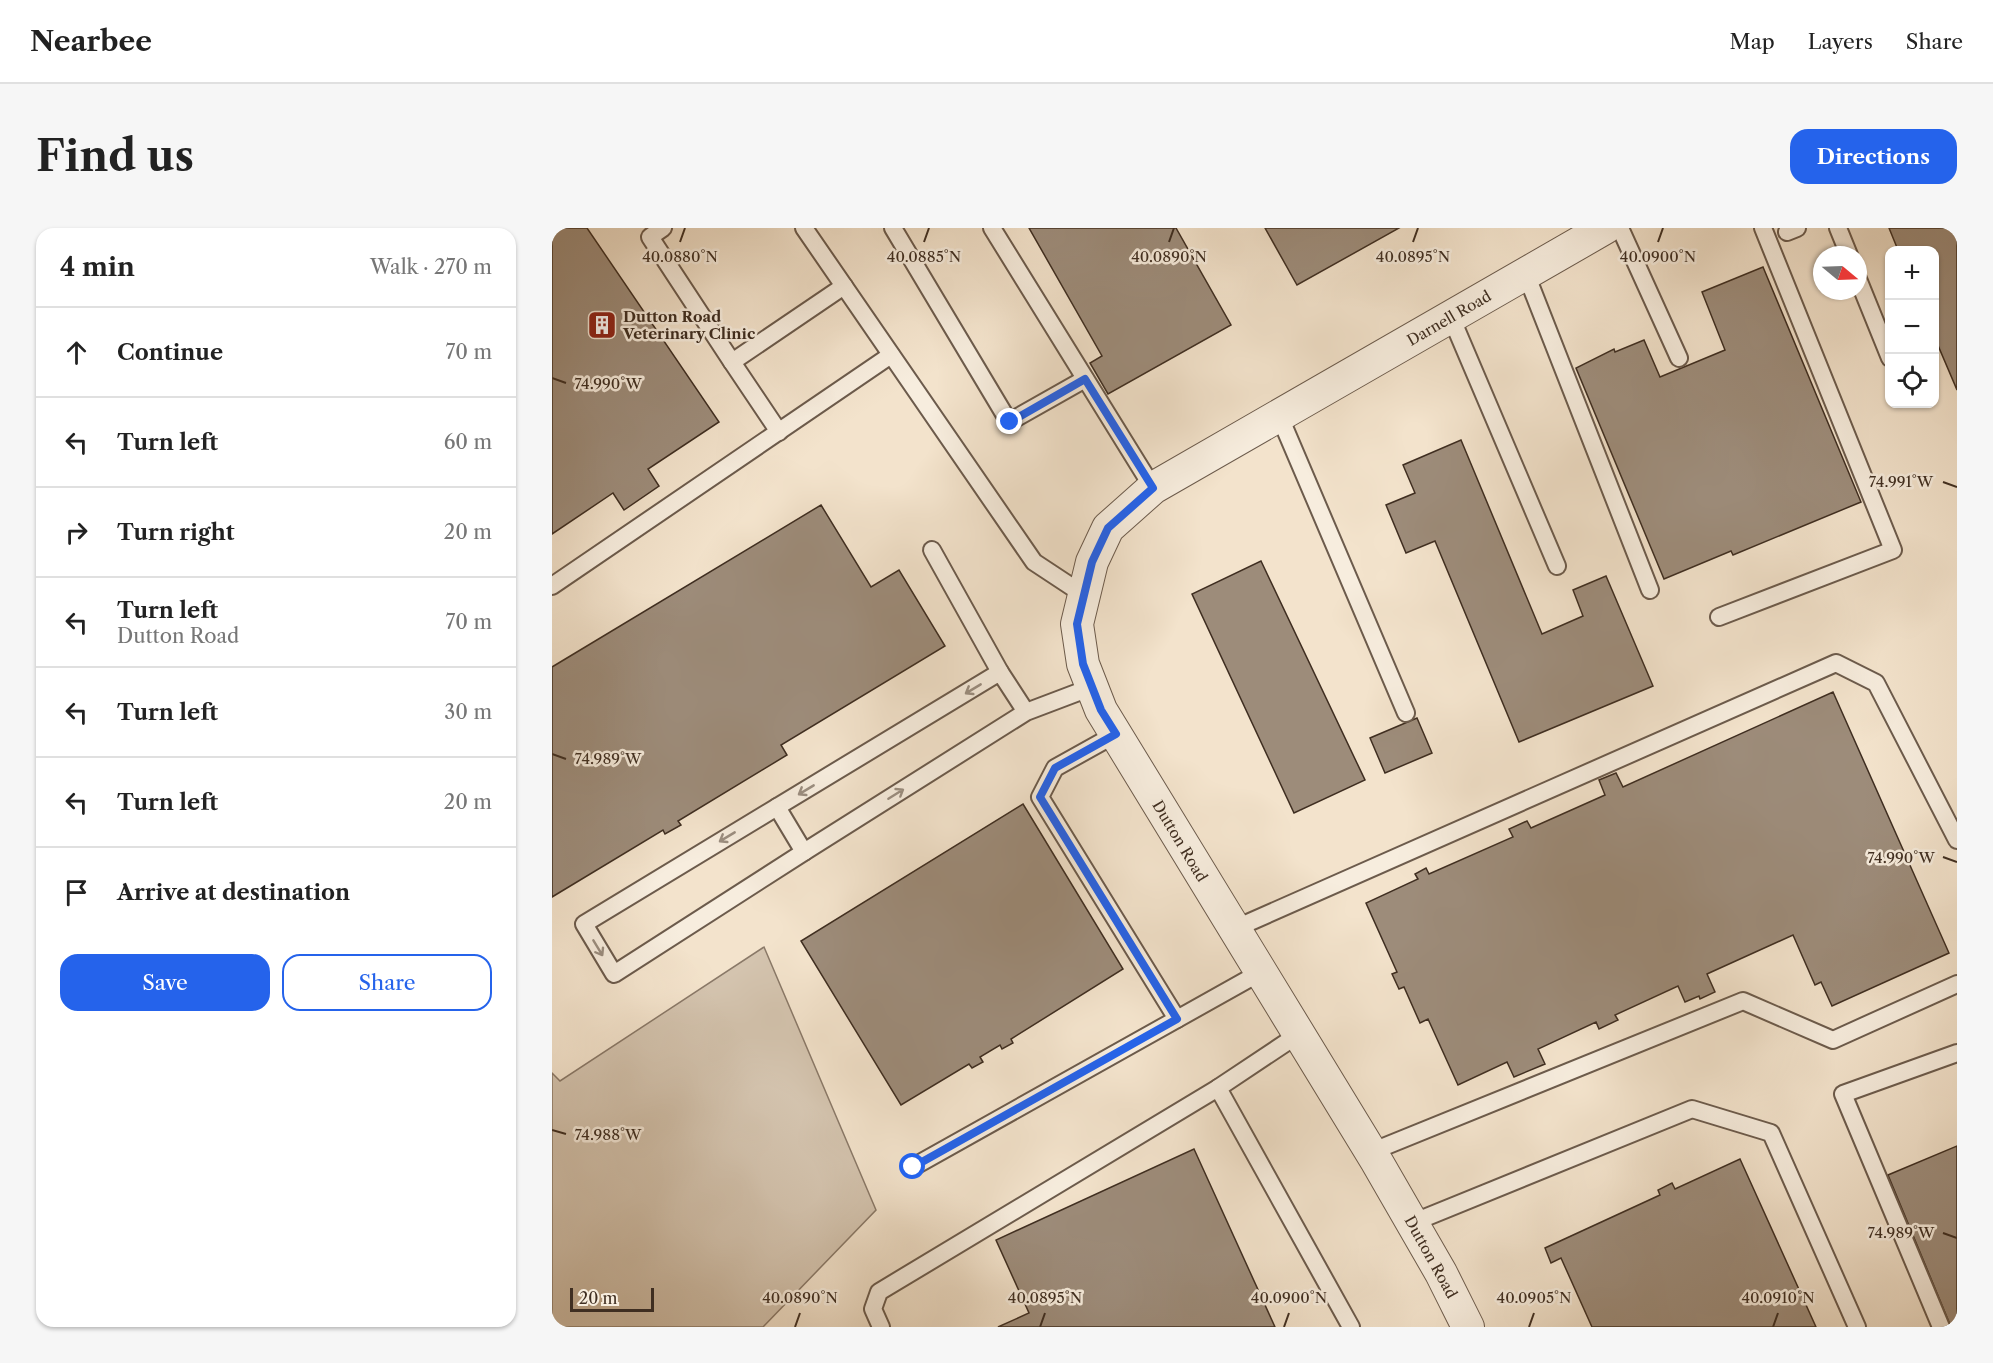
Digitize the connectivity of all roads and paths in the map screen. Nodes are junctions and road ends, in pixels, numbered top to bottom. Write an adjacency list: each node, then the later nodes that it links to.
1 (663, 228): 18 (lane)
2 (804, 228): 12 (lane)
3 (893, 228): 19 (lane)
4 (992, 228): 19 (lane)
5 (1605, 228): 9 (street, Darnell Road)
6 (1620, 228): 17 (lane)
7 (1763, 228): 28 (lane)
8 (1838, 228): 10 (lane)
9 (1572, 236): 11 (street, Darnell Road)
10 (1845, 246)
11 (1526, 274): 14 (street, Darnell Road); 26 (lane)
12 (844, 286): 16 (lane); 18 (lane)
13 (1867, 300): 15 (lane)
14 (1451, 316): 20 (street, Darnell Road); 24 (lane)
15 (1888, 354)
16 (891, 355): 21 (lane); 27 (lane)
17 (1679, 358)
18 (732, 362): 21 (lane)
19 (1085, 379): 22 (lane)
20 (1286, 412): 22 (street, Dutton Road); 32 (lane)
21 (779, 432): 25 (lane)
22 (1153, 488): 27 (street, Dutton Road)
23 (932, 550): 29 (lane)
24 (1557, 566)
25 (552, 586)
26 (1650, 590)
27 (1084, 595): 30 (street, Dutton Road)
28 (1719, 617)
29 (1000, 672): 31 (lane); 34 (lane, one-way to 34)
30 (1092, 687): 31 (lane); 33 (street, Dutton Road)
31 (1026, 712): 36 (lane, one-way to 31)
32 (1406, 713)
33 (1116, 734): 37 (street, Dutton Road); 40 (lane)
34 (777, 807): 36 (lane); 36 (lane, one-way to 36)
35 (1957, 840): 37 (lane)
36 (804, 852)
37 (1234, 929): 38 (street, Dutton Road)
38 (1261, 972): 40 (lane); 41 (street, Dutton Road)
39 (1957, 984): 44 (lane)
40 (1177, 1019): 45 (lane)
41 (1299, 1034): 43 (lane); 44 (street, Dutton Road)
42 (1957, 1053): 51 (lane)
43 (1218, 1088): 47 (lane); 48 (lane)
44 (1371, 1152): 46 (street, Dutton Road)
45 (913, 1167)
46 (1412, 1223): 49 (street, Dutton Road); 50 (lane)
47 (881, 1327)
48 (1351, 1327)
49 (1468, 1327)
50 (1857, 1327)
51 (1941, 1327)

